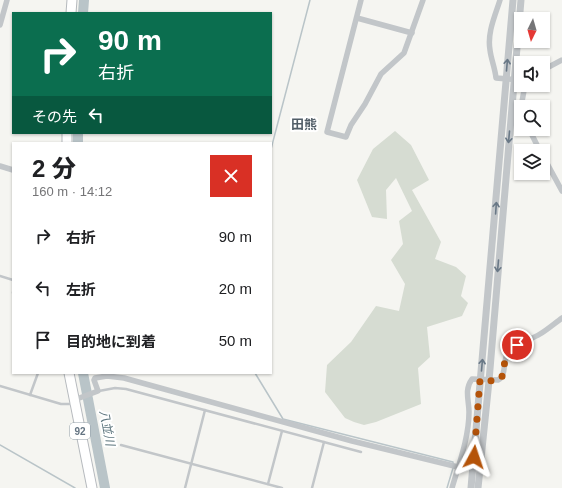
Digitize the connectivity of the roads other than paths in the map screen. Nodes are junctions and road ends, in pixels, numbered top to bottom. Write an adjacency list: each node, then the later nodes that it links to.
1 (8, 0): 10 (street)
2 (72, 0): 8 (main road)
3 (361, 0): 9 (street)
4 (423, 0): 11 (street)
5 (500, 0): 15 (street)
6 (513, 0): 15 (street, one-way to 6)
7 (521, 0): 12 (street)
8 (71, 12)
9 (356, 18): 11 (street); 11 (street)
10 (0, 25)
11 (412, 33)
12 (519, 56)
13 (562, 60): 14 (street)
14 (550, 66)
15 (506, 79): 16 (street); 27 (street, one-way to 15)
16 (514, 80)
17 (517, 92): 28 (street, one-way to 28)
18 (0, 166): 20 (street)
19 (550, 169): 21 (street)
20 (12, 170)
21 (562, 191)
22 (0, 276): 23 (lane)
23 (12, 280)
24 (562, 318): 28 (street)
25 (38, 374): 31 (lane)
26 (69, 374): 32 (main road, 92)
27 (480, 380): 28 (street); 39 (street); 46 (street)
28 (489, 381): 47 (street)
29 (0, 386): 31 (lane)
30 (96, 392): 32 (street); 33 (lane); 39 (street)
31 (30, 395): 32 (lane)
32 (76, 401): 41 (main road, 92)
33 (205, 410): 34 (lane); 38 (lane)
34 (282, 431): 35 (lane); 40 (lane)
35 (324, 442): 37 (lane); 44 (lane)
36 (121, 445): 38 (lane)
37 (361, 452)
38 (191, 464): 40 (lane); 42 (lane)
39 (458, 467): 45 (street)
40 (268, 484): 43 (lane)
41 (92, 488)
42 (185, 488)
43 (282, 488)
44 (312, 488)
45 (452, 488)
46 (471, 488)
47 (478, 488)

